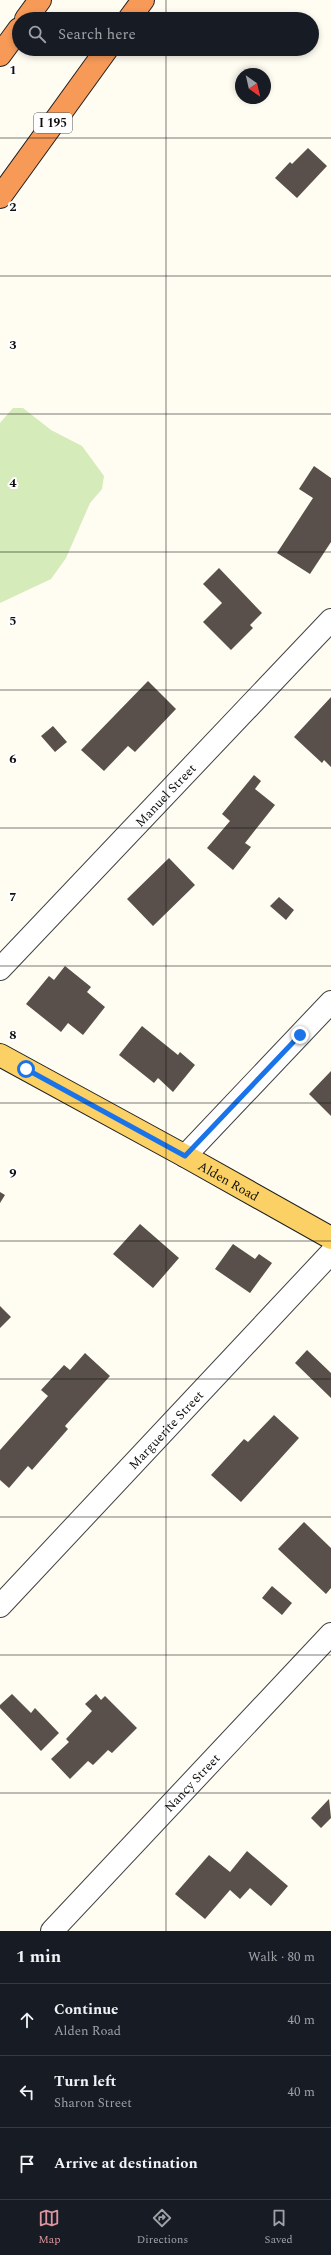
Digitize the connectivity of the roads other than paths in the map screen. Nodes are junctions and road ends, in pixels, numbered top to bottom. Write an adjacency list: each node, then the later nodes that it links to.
1 (40, 0): 3 (highway)
2 (143, 0): 4 (highway)
3 (31, 12)
4 (134, 12)
5 (12, 39): 6 (highway)
6 (0, 55)
7 (102, 56): 8 (highway, I 195)
8 (0, 197)
9 (331, 620): 10 (street, Manuel Street)
10 (0, 969)
11 (331, 1002): 13 (street)
12 (0, 1055): 13 (main road, Alden Road)
13 (185, 1156): 14 (main road, Alden Road)
14 (331, 1238)
15 (331, 1253): 16 (street, Marguerite Street)
16 (0, 1606)
17 (331, 1634): 18 (street, Nancy Street)
18 (52, 1931)

